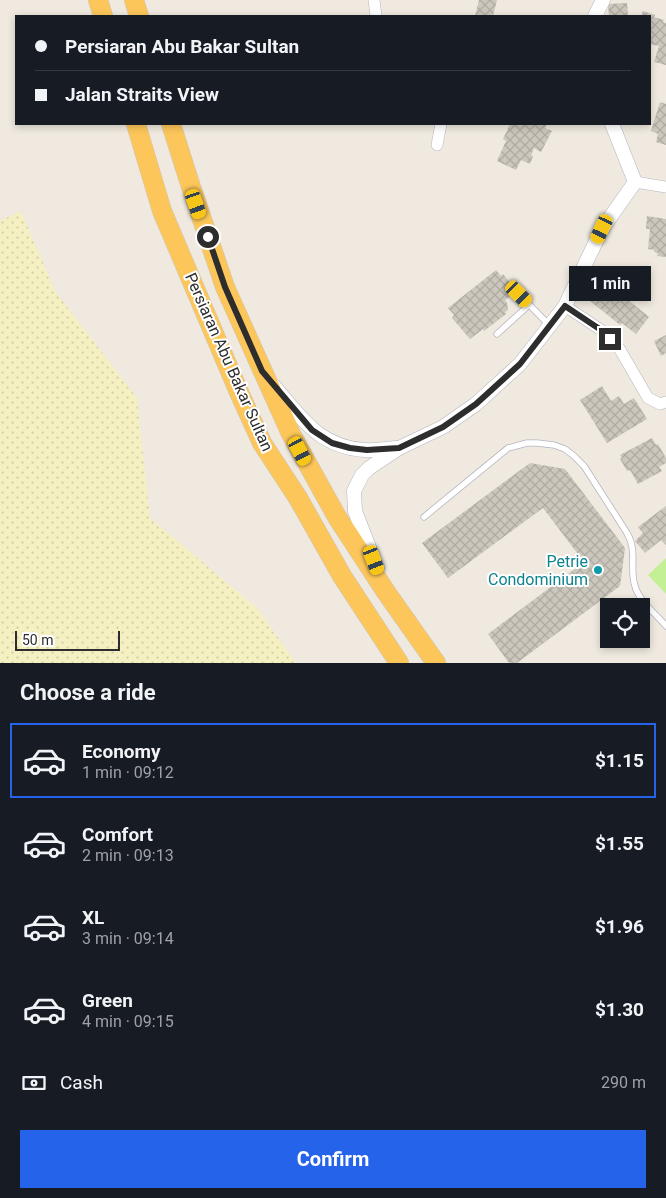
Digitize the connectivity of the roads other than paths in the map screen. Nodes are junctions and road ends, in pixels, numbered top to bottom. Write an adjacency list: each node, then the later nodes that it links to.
1 (98, 0): 5 (highway)
2 (134, 0): 6 (highway)
3 (374, 0): 7 (street)
4 (603, 0): 8 (street)
5 (103, 15)
6 (139, 15)
7 (376, 15)
8 (596, 15)
9 (136, 125): 27 (highway, Persiaran Abu Bakar Sultan)
10 (172, 125): 21 (highway, Persiaran Abu Bakar Sultan)
11 (441, 125): 13 (street)
12 (612, 125): 14 (street)
13 (437, 145)
14 (635, 182): 15 (street); 18 (street)
15 (666, 187)
16 (519, 294): 17 (lane)
17 (529, 305): 19 (lane); 20 (lane)
18 (565, 306): 19 (street); 22 (street)
19 (551, 326): 23 (street)
20 (498, 334)
21 (262, 371): 23 (street); 25 (highway, Persiaran Abu Bakar Sultan)
22 (666, 402)
23 (399, 448): 25 (street)
24 (424, 517): 26 (lane)
25 (386, 592): 28 (highway, Persiaran Abu Bakar Sultan)
26 (666, 626)
27 (399, 663)
28 (436, 663)

